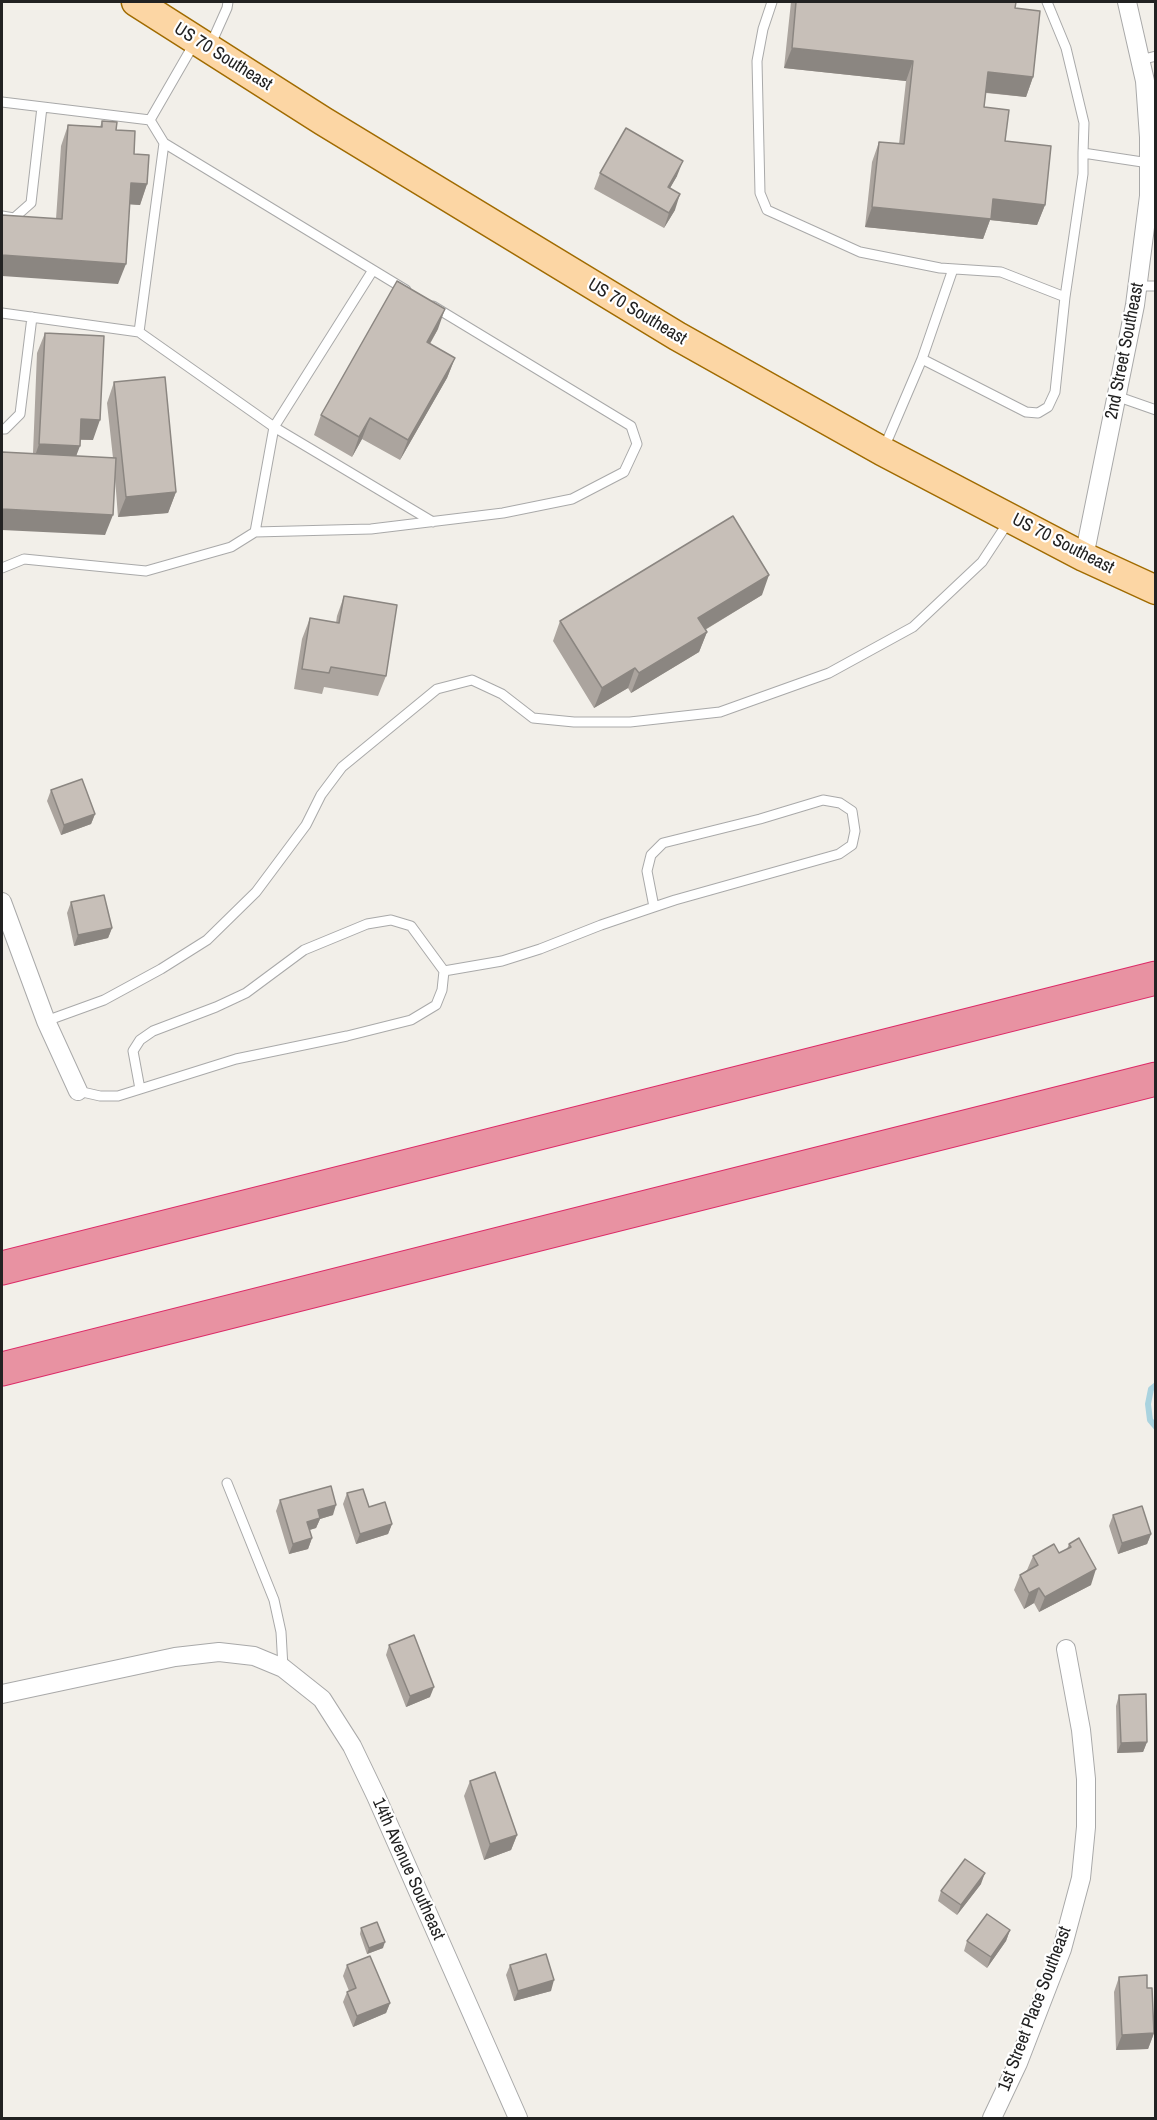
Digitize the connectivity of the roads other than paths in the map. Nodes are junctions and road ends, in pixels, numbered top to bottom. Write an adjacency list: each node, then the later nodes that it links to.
1 (136, 2): 6 (main road, US 70 Southeast)
2 (228, 2): 6 (lane)
3 (772, 2): 15 (lane)
4 (1047, 2): 12 (lane)
5 (1127, 2): 7 (street, 2nd Street Southeast)
6 (203, 44): 10 (lane); 29 (main road, US 70 Southeast)
7 (1148, 58): 13 (street, 2nd Street Southeast)
8 (2, 102): 9 (lane)
9 (42, 107): 10 (lane); 14 (lane)
10 (150, 120): 11 (lane)
11 (164, 143): 16 (lane); 23 (lane)
12 (1083, 153): 13 (lane); 19 (lane)
13 (1149, 163): 17 (street, 2nd Street Southeast)
14 (2, 216)
15 (953, 269): 19 (lane); 24 (lane)
16 (373, 270): 18 (lane); 27 (lane)
17 (1147, 286): 25 (street, 2nd Street Southeast)
18 (413, 294)
19 (1065, 297): 24 (lane)
20 (423, 300): 31 (lane)
21 (2, 313): 22 (lane)
22 (32, 317): 23 (lane); 28 (lane)
23 (140, 332): 27 (lane)
24 (922, 359): 29 (lane)
25 (1116, 396): 26 (lane); 33 (street, 2nd Street Southeast)
26 (1155, 410)
27 (274, 427): 31 (lane); 32 (lane)
28 (2, 429)
29 (882, 451): 30 (main road, US 70 Southeast)
30 (1011, 518): 33 (main road, US 70 Southeast); 40 (lane)
31 (433, 522): 32 (lane)
32 (255, 532): 34 (lane)
33 (1084, 557): 35 (main road, US 70 Southeast)
34 (2, 568)
35 (1155, 590)
36 (2, 902): 40 (street)
37 (654, 908): 37 (lane); 38 (lane)
38 (444, 971): 42 (lane); 42 (lane)
39 (1155, 978): 44 (highway)
40 (46, 1021): 43 (street)
41 (1155, 1079): 45 (highway)
42 (140, 1089): 43 (lane)
43 (78, 1091)
44 (2, 1268)
45 (2, 1369)
46 (227, 1482): 48 (lane)
47 (1066, 1649): 51 (street, 1st Street Place Southeast)
48 (283, 1668): 49 (street, 14th Avenue Southeast); 50 (street, 14th Avenue Southeast)
49 (2, 1694)
50 (518, 2118)
51 (992, 2118)

